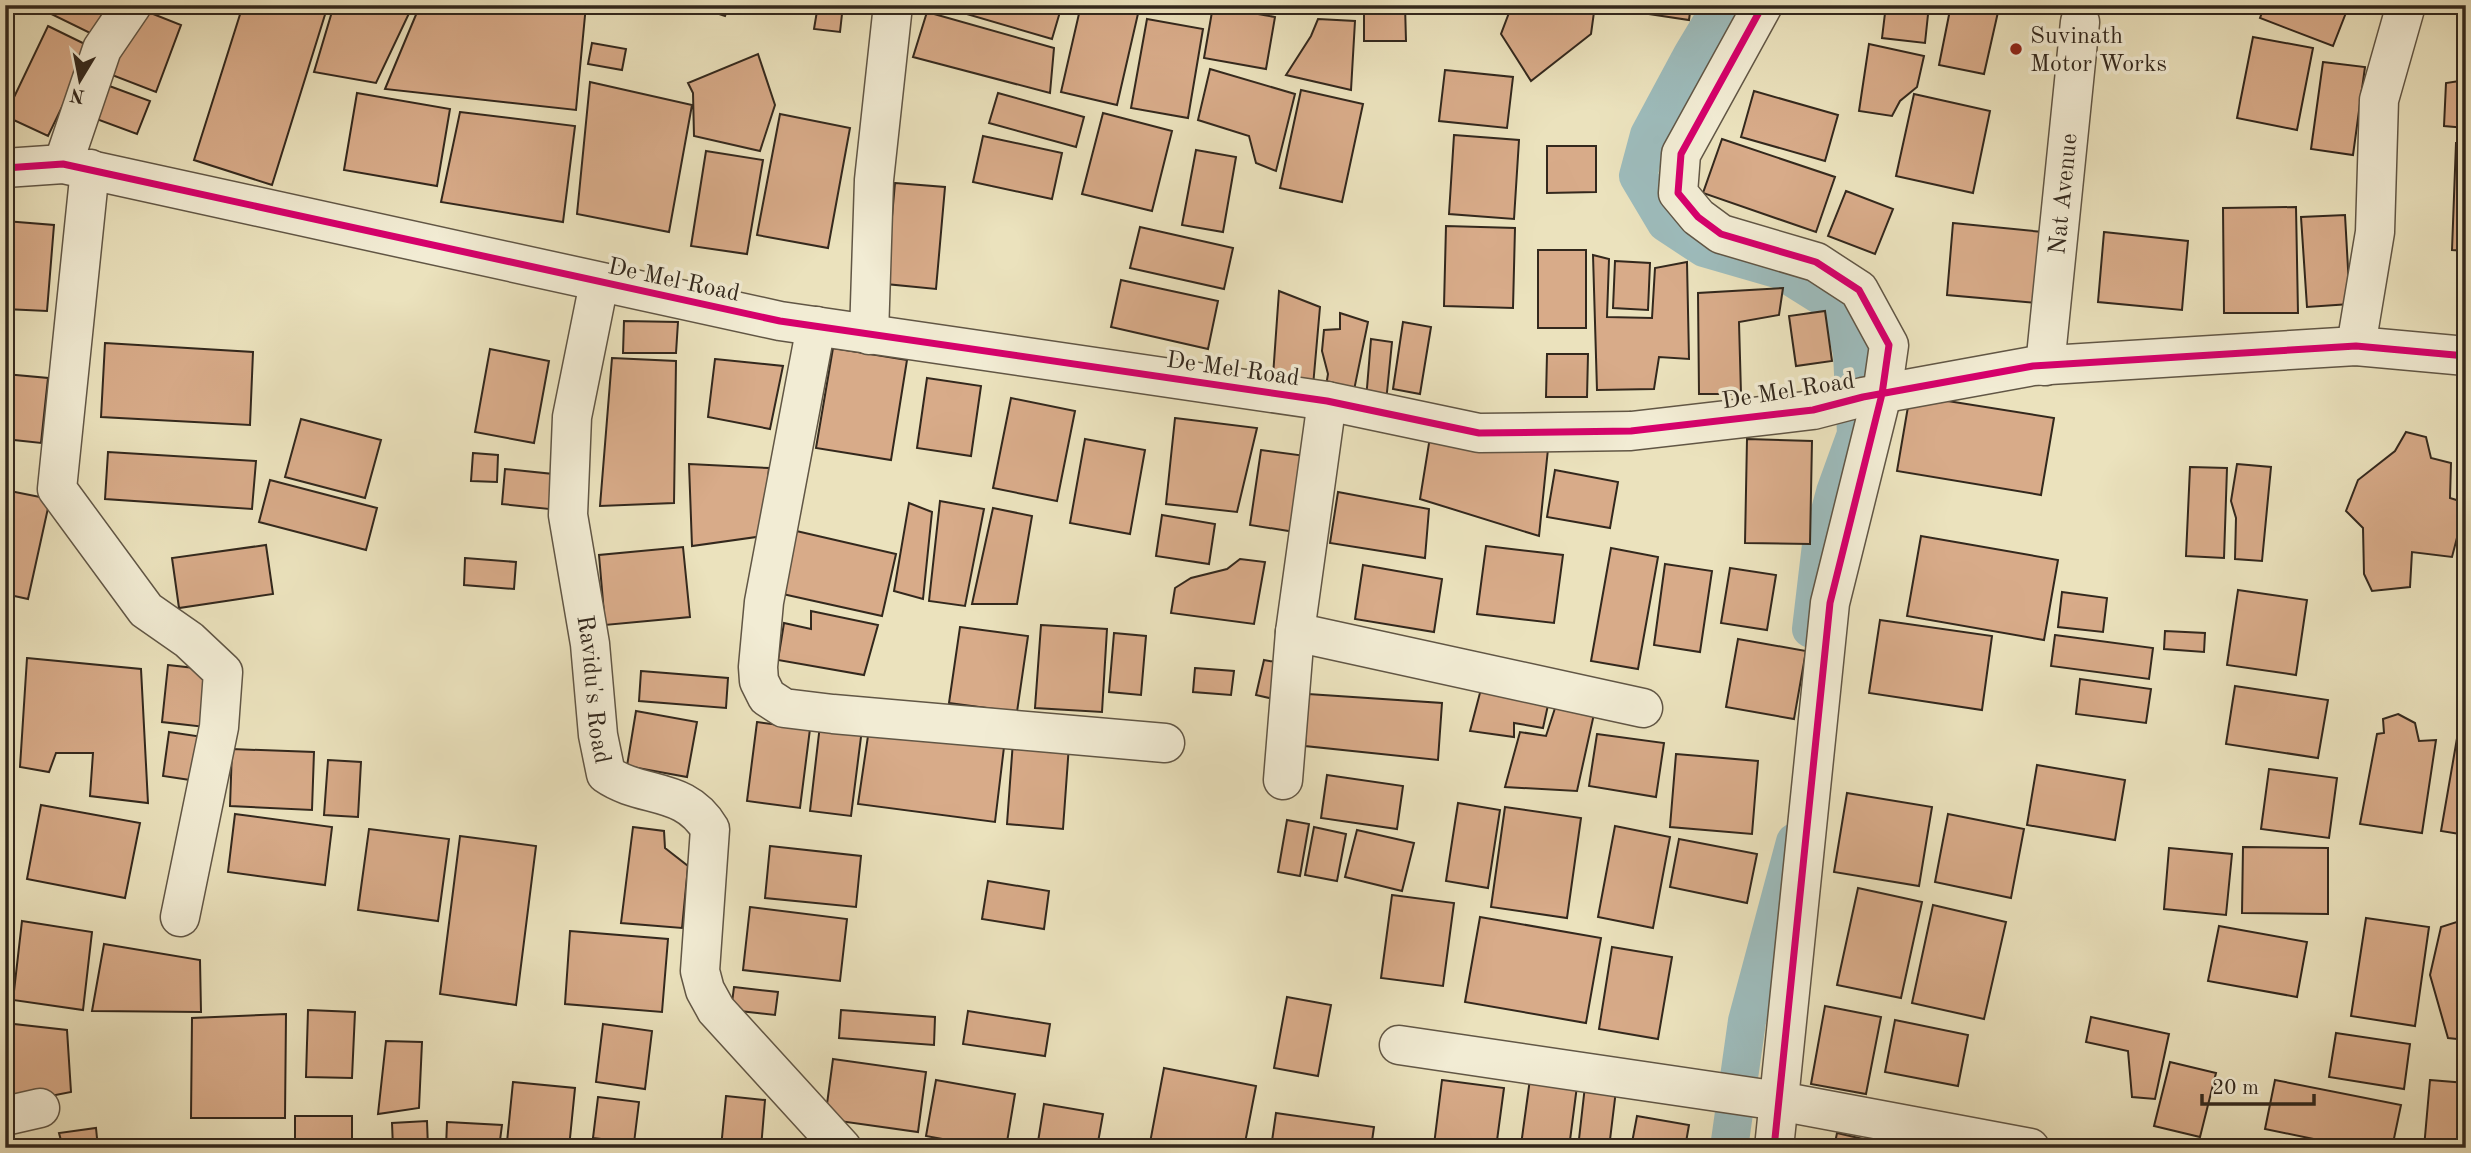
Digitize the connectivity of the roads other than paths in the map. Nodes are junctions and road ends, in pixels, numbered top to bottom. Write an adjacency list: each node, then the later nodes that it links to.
1 (132, 5): 6 (street)
2 (894, 5): 10 (street)
3 (1763, 5): 14 (street)
4 (2406, 5): 11 (street)
5 (2080, 22): 13 (street, Nat Avenue)
6 (76, 166): 7 (street, De Mel Road); 8 (street, De Mel Road); 20 (street)
7 (5, 168)
8 (599, 282): 9 (street, De Mel Road); 23 (street, Ravidu's Road)
9 (816, 326): 10 (street, De Mel Road); 18 (street)
10 (869, 335): 15 (street, De Mel Road)
11 (2356, 346): 12 (street, De Mel Road); 13 (street, De Mel Road)
12 (2466, 356)
13 (2045, 366): 14 (street, De Mel Road)
14 (1872, 395): 15 (street, De Mel Road); 22 (street)
15 (1327, 401): 16 (street)
16 (1295, 632): 17 (street); 19 (street)
17 (1643, 708)
18 (1165, 743)
19 (1283, 780)
20 (180, 917)
21 (1399, 1045): 22 (street)
22 (1752, 1097): 24 (street); 25 (street)
23 (842, 1148)
24 (1774, 1148)
25 (2030, 1148)

